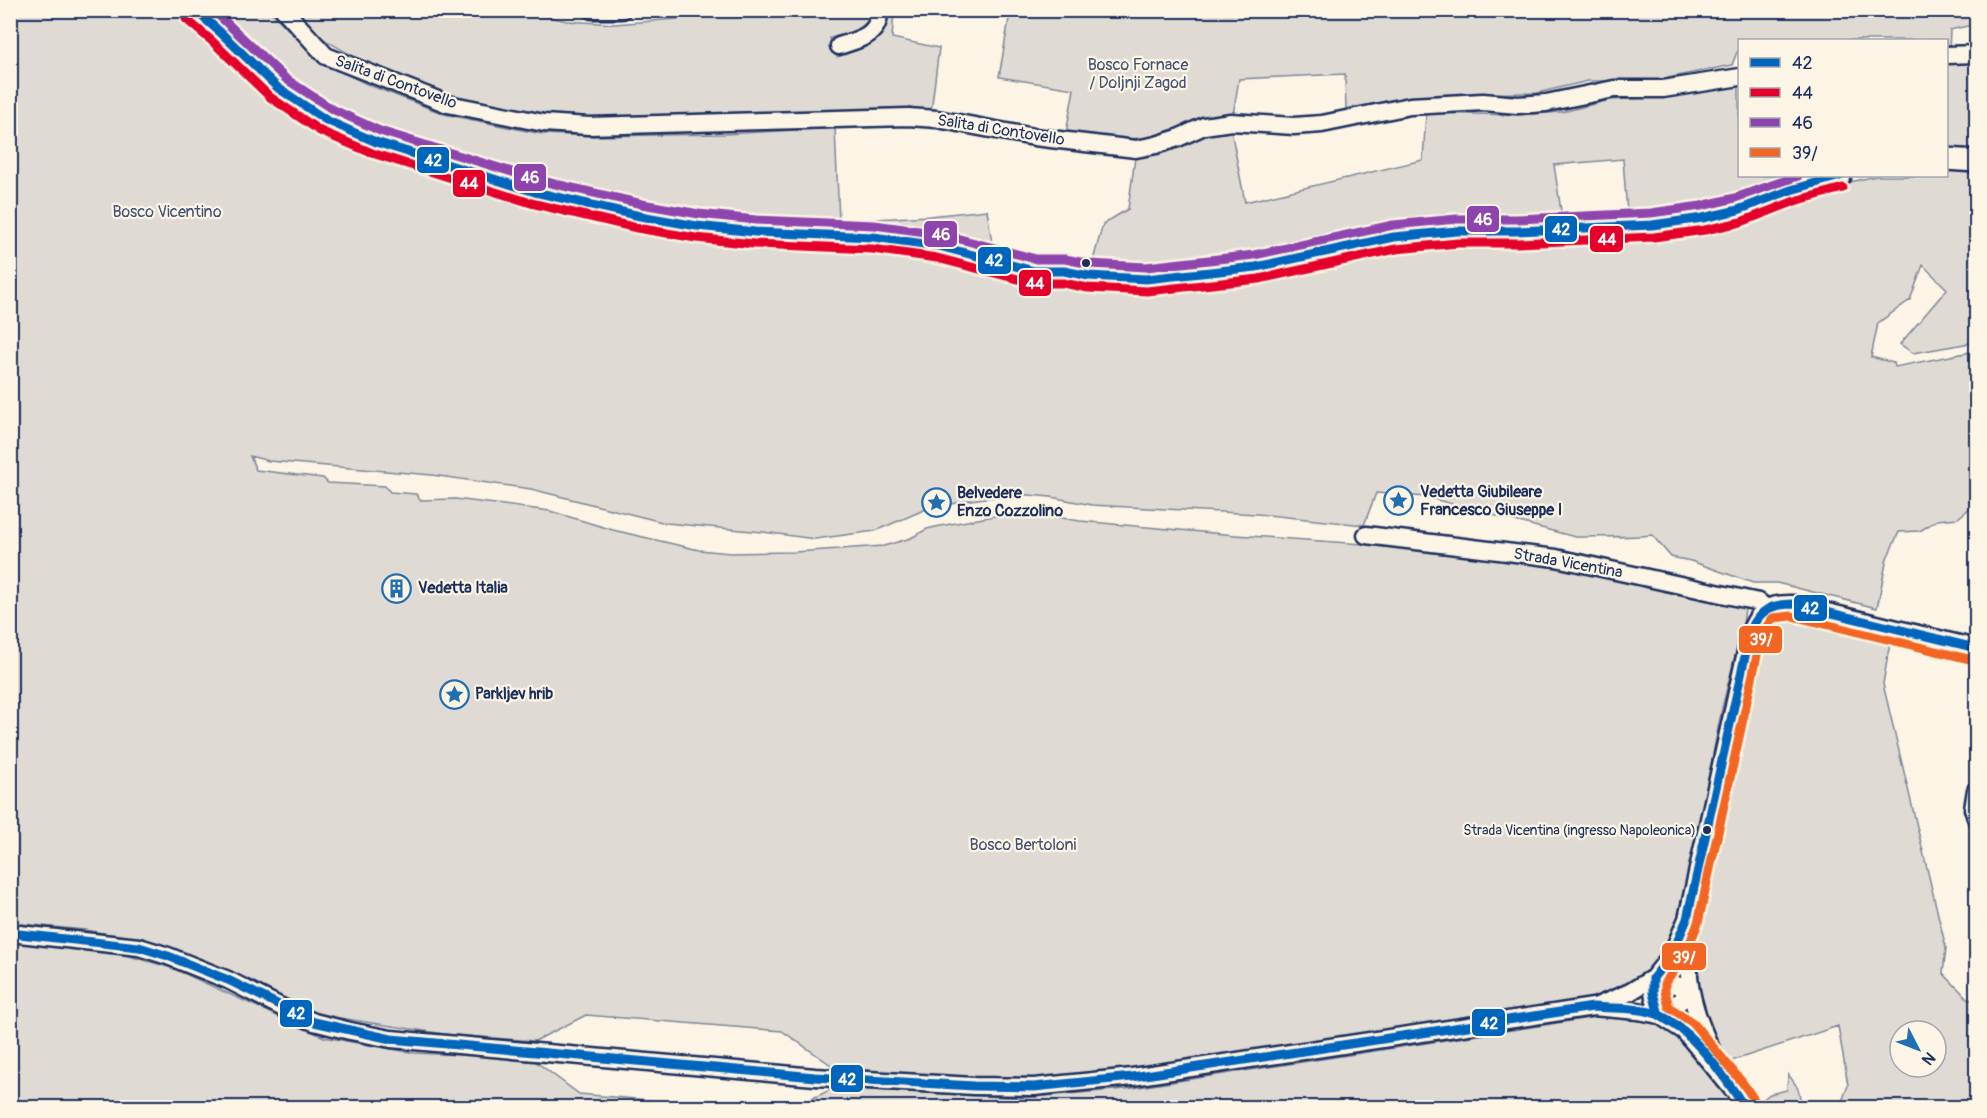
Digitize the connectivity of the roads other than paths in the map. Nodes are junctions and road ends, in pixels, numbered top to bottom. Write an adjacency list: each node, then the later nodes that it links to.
1 (194, 10): 12 (main road)
2 (284, 10): 9 (street, Salita di Contovello)
3 (592, 10): 4 (street)
4 (622, 10)
5 (879, 10): 6 (street)
6 (839, 46)
7 (1977, 54): 8 (street)
8 (1948, 55)
9 (1738, 77)
10 (1948, 159): 11 (main road)
11 (1977, 161)
12 (1836, 177)
13 (1366, 535): 14 (street, Strada Vicentina)
14 (1766, 608): 15 (street); 18 (street)
15 (1977, 648)
16 (1977, 790): 17 (street)
17 (1977, 818)
18 (1687, 919): 20 (street); 21 (street)
19 (10, 933): 22 (street)
20 (1653, 978): 21 (street); 22 (street); 23 (street)
21 (1691, 991): 23 (street); 24 (street)
22 (1593, 1007): 23 (street)
23 (1659, 1015): 24 (street)
24 (1733, 1089): 25 (street)
25 (1745, 1107)

